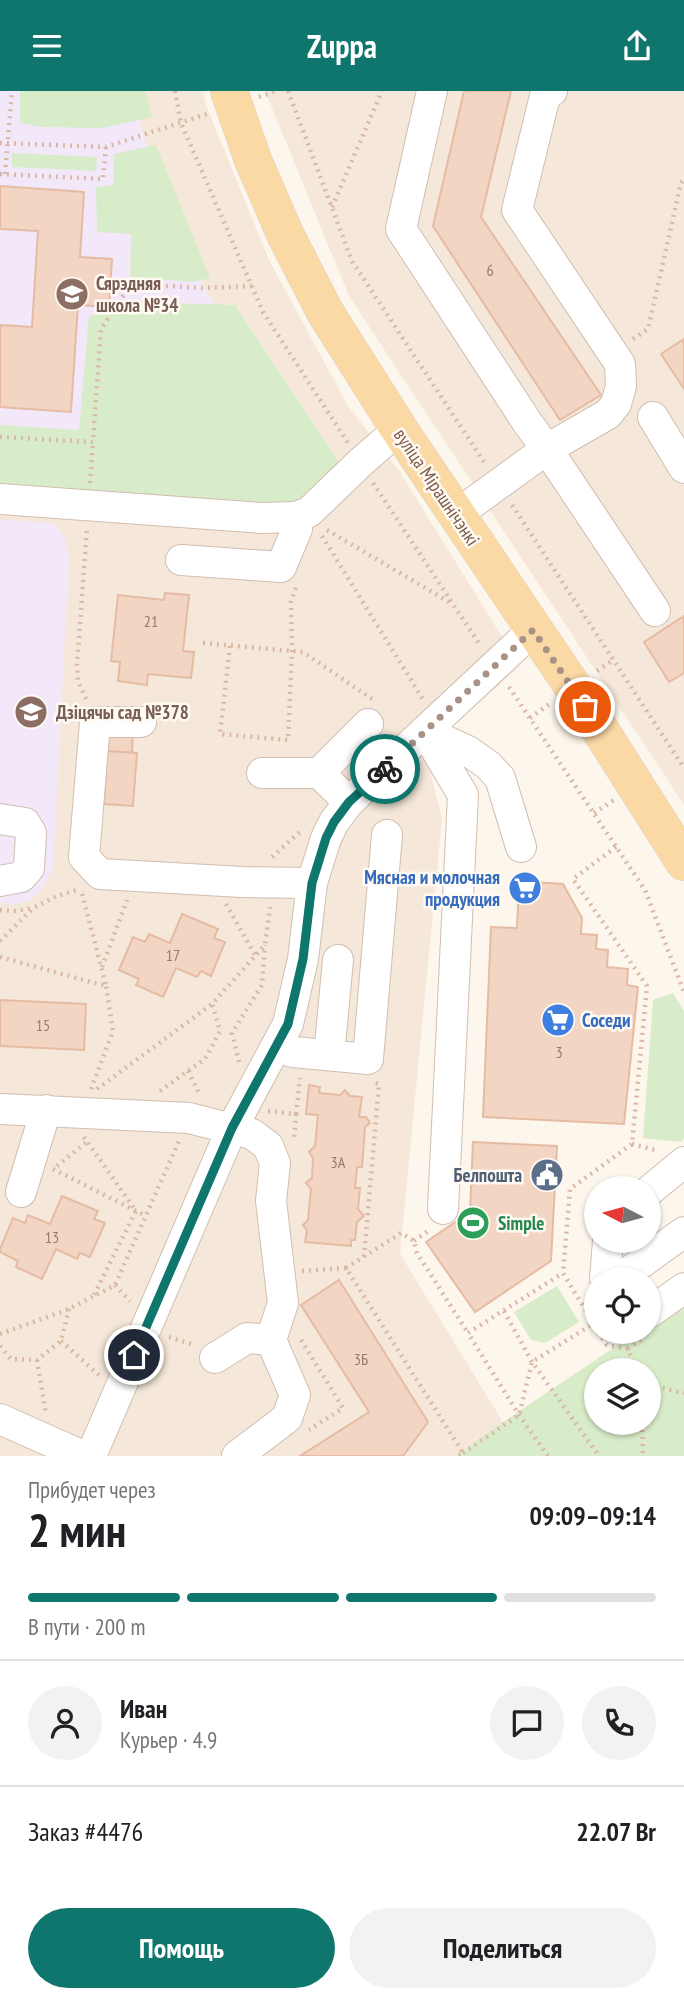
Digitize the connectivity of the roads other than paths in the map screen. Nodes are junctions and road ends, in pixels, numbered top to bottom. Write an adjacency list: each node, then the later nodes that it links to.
1 (229, 91): 5 (main road, вуліца Мірашнічэнкі)
2 (432, 91): 6 (lane)
3 (552, 91): 6 (lane)
4 (653, 417): 7 (lane)
5 (399, 429): 9 (main road, вуліца Мірашнічэнкі); 10 (lane)
6 (547, 449): 9 (lane); 12 (lane)
7 (684, 468)
8 (0, 499): 10 (lane)
9 (456, 515): 13 (main road, вуліца Мірашнічэнкі)
10 (296, 517): 11 (lane)
11 (181, 560)
12 (655, 611)
13 (533, 630): 15 (lane); 23 (main road, вуліца Мірашнічэнкі)
14 (374, 714): 18 (lane)
15 (427, 721): 19 (lane); 22 (lane); 35 (lane)
16 (141, 722): 25 (lane)
17 (262, 773): 18 (lane)
18 (319, 773): 19 (lane)
19 (349, 802): 25 (lane)
20 (0, 819): 24 (lane)
21 (387, 835): 28 (lane)
22 (521, 847)
23 (684, 863)
24 (0, 881)
25 (312, 883): 27 (lane)
26 (338, 960): 28 (lane)
27 (276, 1047): 28 (lane); 31 (lane)
28 (329, 1055)
29 (0, 1109): 30 (lane)
30 (46, 1110): 31 (lane); 34 (lane)
31 (232, 1128): 40 (lane); 44 (lane)
32 (684, 1162): 33 (lane)
33 (662, 1180)
34 (21, 1192)
35 (437, 1219)
36 (684, 1232): 37 (lane)
37 (636, 1267)
38 (684, 1288): 39 (lane)
39 (661, 1304)
40 (284, 1337): 41 (lane); 45 (lane)
41 (215, 1358)
42 (0, 1419): 43 (lane)
43 (83, 1456)
44 (91, 1456)
45 (237, 1456)

